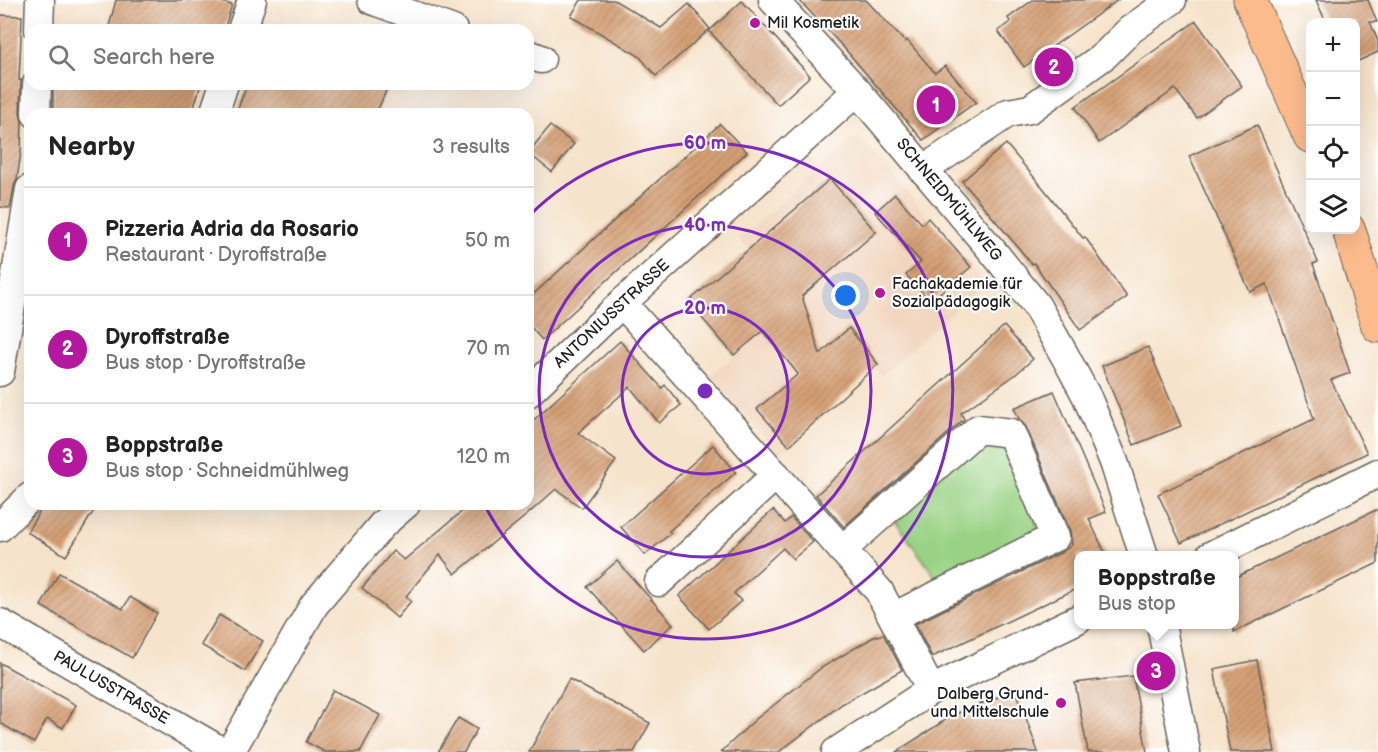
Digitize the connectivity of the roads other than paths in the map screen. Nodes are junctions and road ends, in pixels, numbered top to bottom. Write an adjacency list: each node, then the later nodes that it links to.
1 (39, 0): 7 (street)
2 (252, 0): 8 (street)
3 (372, 0): 9 (street)
4 (773, 0): 12 (street, SCHNEIDMÜHLWEG)
5 (1172, 0): 16 (street)
6 (1250, 0): 15 (main road)
7 (39, 24)
8 (244, 24)
9 (437, 24)
10 (37, 90): 13 (street)
11 (222, 90): 14 (street)
12 (856, 91): 16 (street, SCHNEIDMÜHLWEG); 19 (street, ANTONIUSSTRASSE)
13 (36, 108)
14 (216, 108)
15 (1307, 126)
16 (923, 170): 29 (street, SCHNEIDMÜHLWEG)
17 (24, 226): 21 (street)
18 (1349, 234): 20 (main road)
19 (622, 303): 22 (street, ANTONIUSSTRASSE); 24 (street)
20 (1378, 326)
21 (0, 372)
22 (534, 387)
23 (1378, 473): 30 (street)
24 (776, 475): 28 (street); 31 (street)
25 (24, 503): 27 (street)
26 (399, 510): 38 (street)
27 (0, 526)
28 (842, 550): 32 (street); 32 (street)
29 (1143, 551)
30 (1218, 551)
31 (659, 582)
32 (892, 616): 36 (street)
33 (1074, 622): 36 (street)
34 (0, 623): 37 (street, PAULUSSTRASSE)
35 (1162, 629): 40 (street)
36 (931, 690): 39 (street)
37 (223, 752)
38 (230, 752)
39 (836, 752)
40 (1186, 752)

